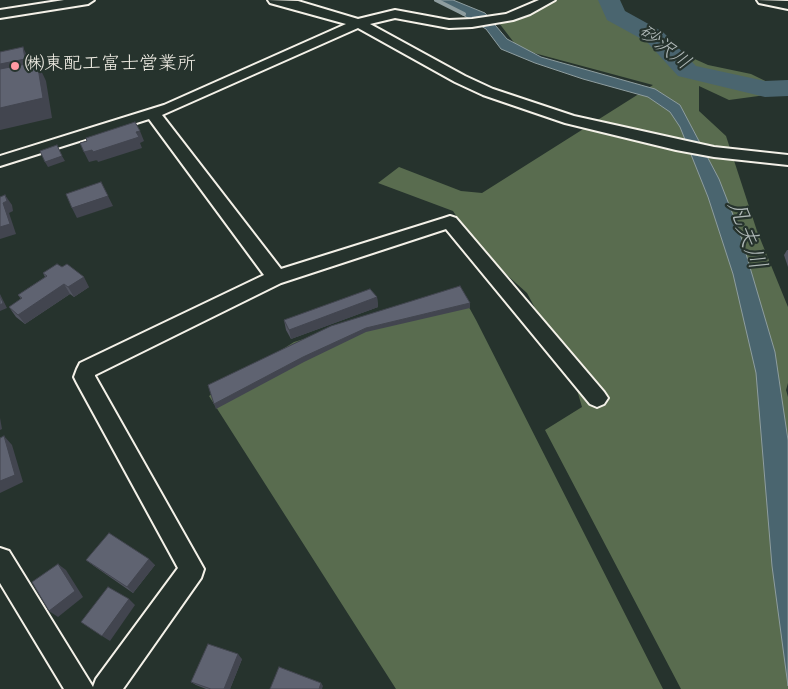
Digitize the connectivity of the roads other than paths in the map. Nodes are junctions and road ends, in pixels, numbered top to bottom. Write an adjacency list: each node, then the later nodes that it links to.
1 (88, 0): 6 (street)
2 (274, 0): 7 (street)
3 (550, 0): 7 (street)
4 (763, 0): 5 (street)
5 (788, 5)
6 (0, 14)
7 (358, 23): 8 (street); 9 (street)
8 (152, 113): 10 (street); 11 (street)
9 (788, 160)
10 (0, 161)
11 (274, 278): 12 (street); 15 (street)
12 (597, 398)
13 (0, 560): 14 (street)
14 (71, 685)
15 (106, 689)

